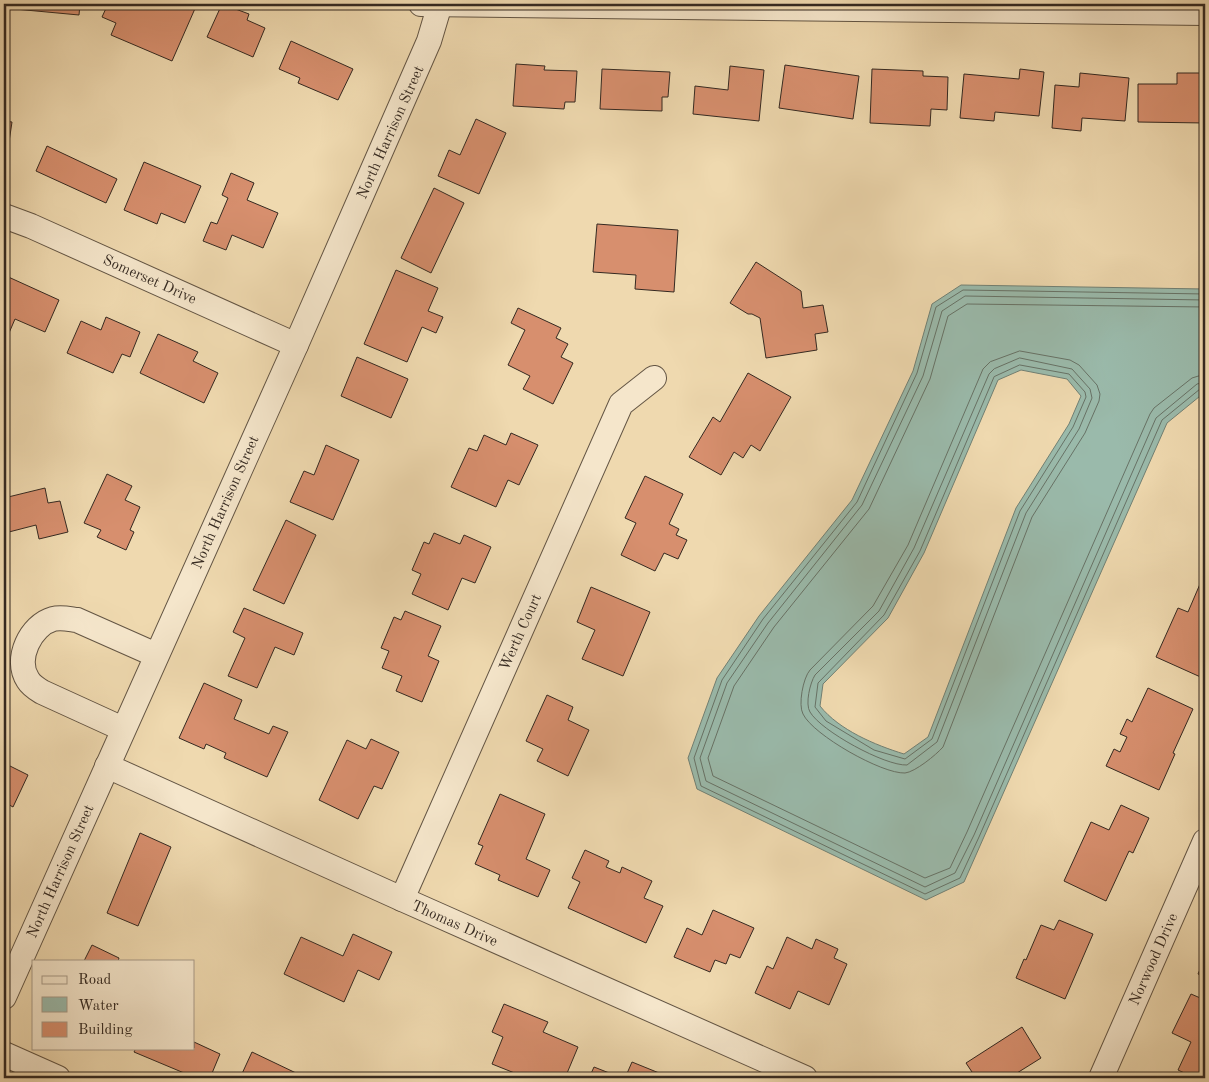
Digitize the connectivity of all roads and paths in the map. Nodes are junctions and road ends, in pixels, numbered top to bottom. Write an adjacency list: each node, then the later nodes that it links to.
1 (421, 4): 2 (street)
2 (440, 4): 3 (street); 5 (street, North Harrison Street)
3 (1205, 13)
4 (4, 216): 5 (street, Somerset Drive)
5 (296, 345): 7 (street, North Harrison Street)
6 (654, 378): 11 (street, Werth Court)
7 (156, 655): 8 (street, North Harrison Street); 8 (street)
8 (123, 729): 9 (street, North Harrison Street)
9 (107, 766): 11 (street, Thomas Drive); 12 (street, North Harrison Street)
10 (1205, 841): 16 (street, Norwood Drive)
11 (402, 899): 15 (street, Thomas Drive)
12 (4, 997)
13 (4, 1054): 14 (street)
14 (58, 1078)
15 (805, 1078)
16 (1102, 1078)

